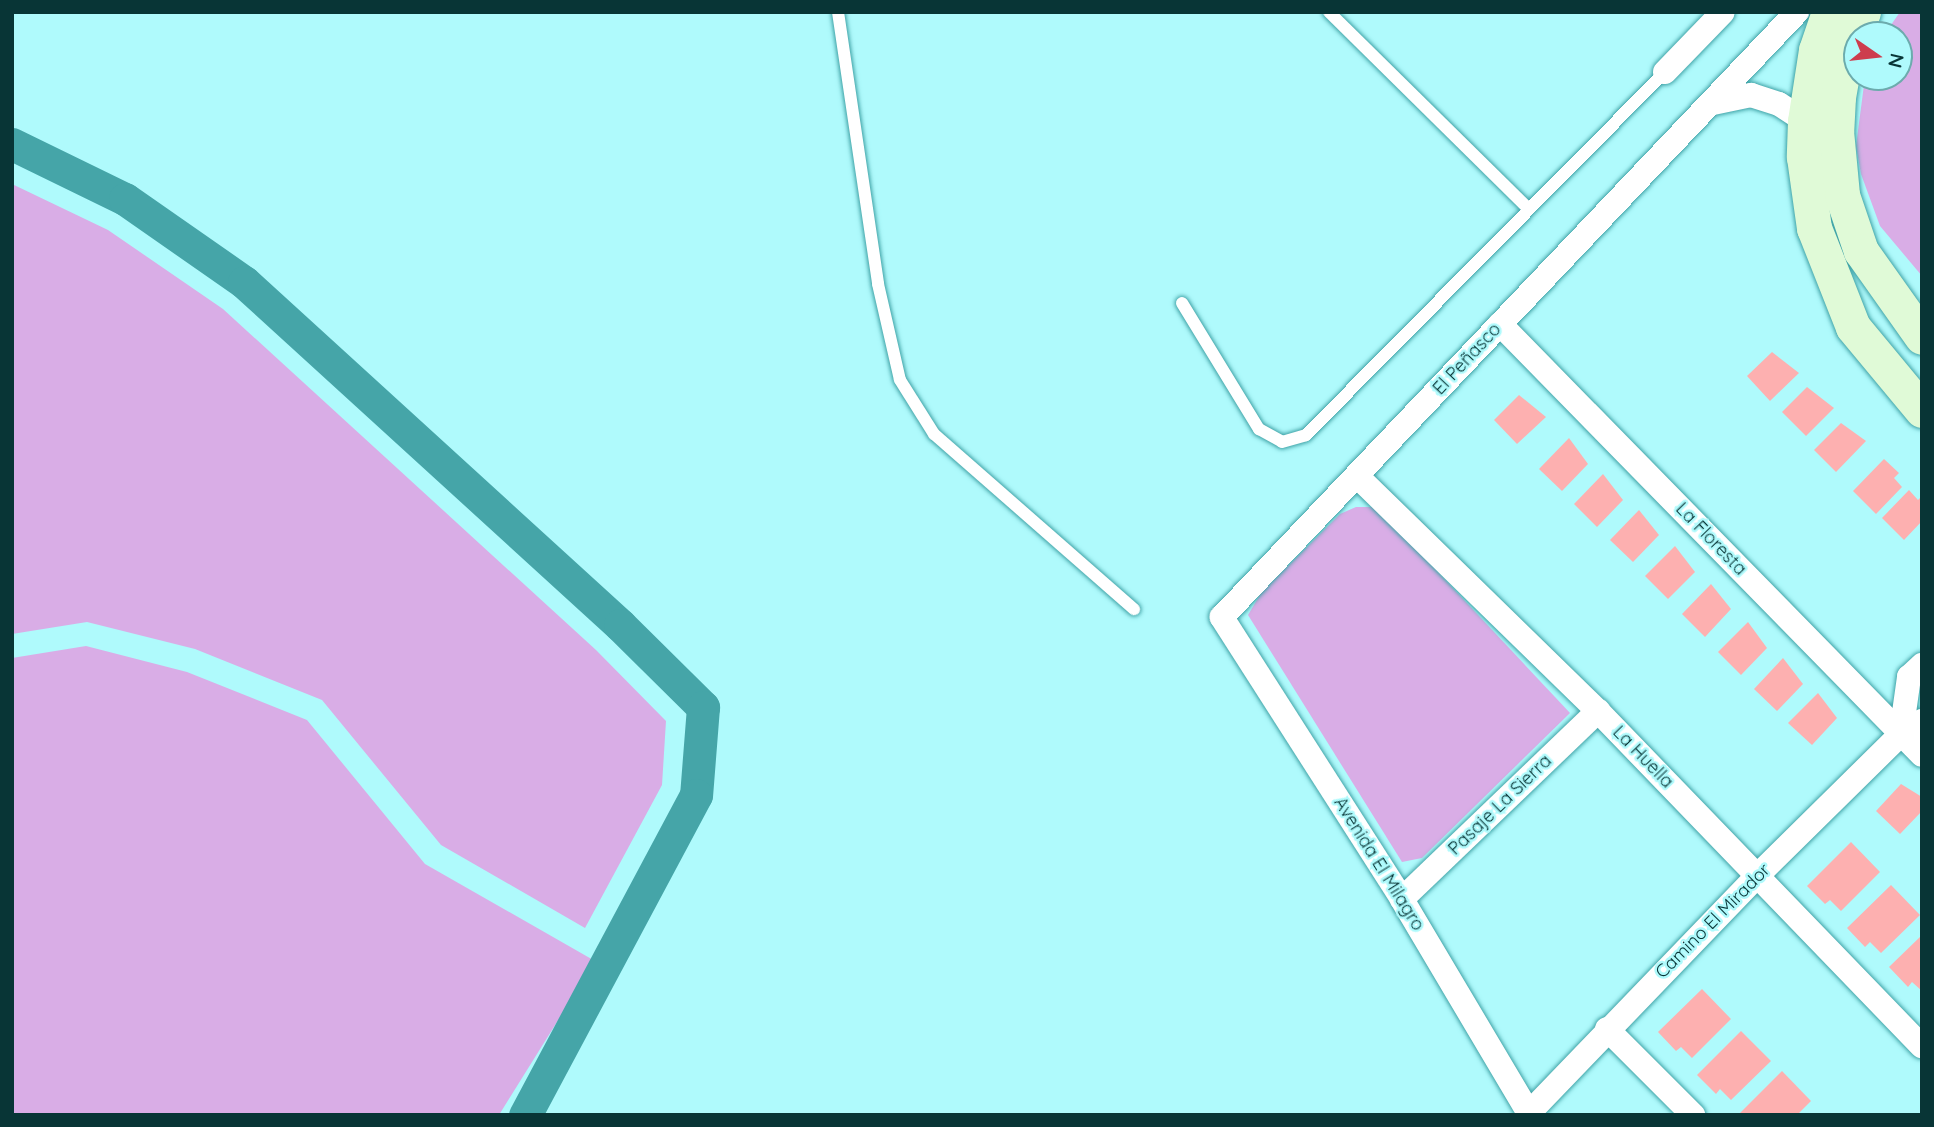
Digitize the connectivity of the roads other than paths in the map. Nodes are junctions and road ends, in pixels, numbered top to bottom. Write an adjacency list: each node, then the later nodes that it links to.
1 (838, 12): 16 (lane)
2 (1329, 12): 10 (lane)
3 (1723, 12): 7 (street)
4 (1797, 12): 8 (street, El Peñasco)
5 (1829, 12): 9 (main road)
6 (1863, 12): 13 (main road)
7 (1665, 72): 10 (lane)
8 (1713, 103): 9 (street); 12 (street, El Peñasco)
9 (1805, 121): 14 (main road)
10 (1528, 208): 11 (lane)
11 (1182, 303)
12 (1500, 324): 15 (street, El Peñasco); 21 (street, La Floresta)
13 (1922, 337)
14 (1922, 410)
15 (1357, 476): 17 (street, El Peñasco); 19 (street, La Huella)
16 (1135, 609)
17 (1222, 617): 24 (street, Avenida El Milagro)
18 (1922, 665): 21 (street)
19 (1598, 711): 23 (street, La Huella); 24 (street, Pasaje La Sierra)
20 (1922, 721): 21 (street, Camino El Mirador)
21 (1901, 734): 22 (street, La Floresta); 23 (street, Camino El Mirador)
22 (1922, 755)
23 (1758, 875): 25 (street, Camino El Mirador); 26 (street, La Huella)
24 (1402, 899): 27 (street, Avenida El Milagro)
25 (1607, 1029): 27 (street, Camino El Mirador); 28 (street)
26 (1922, 1045)
27 (1529, 1114)
28 (1693, 1115)

